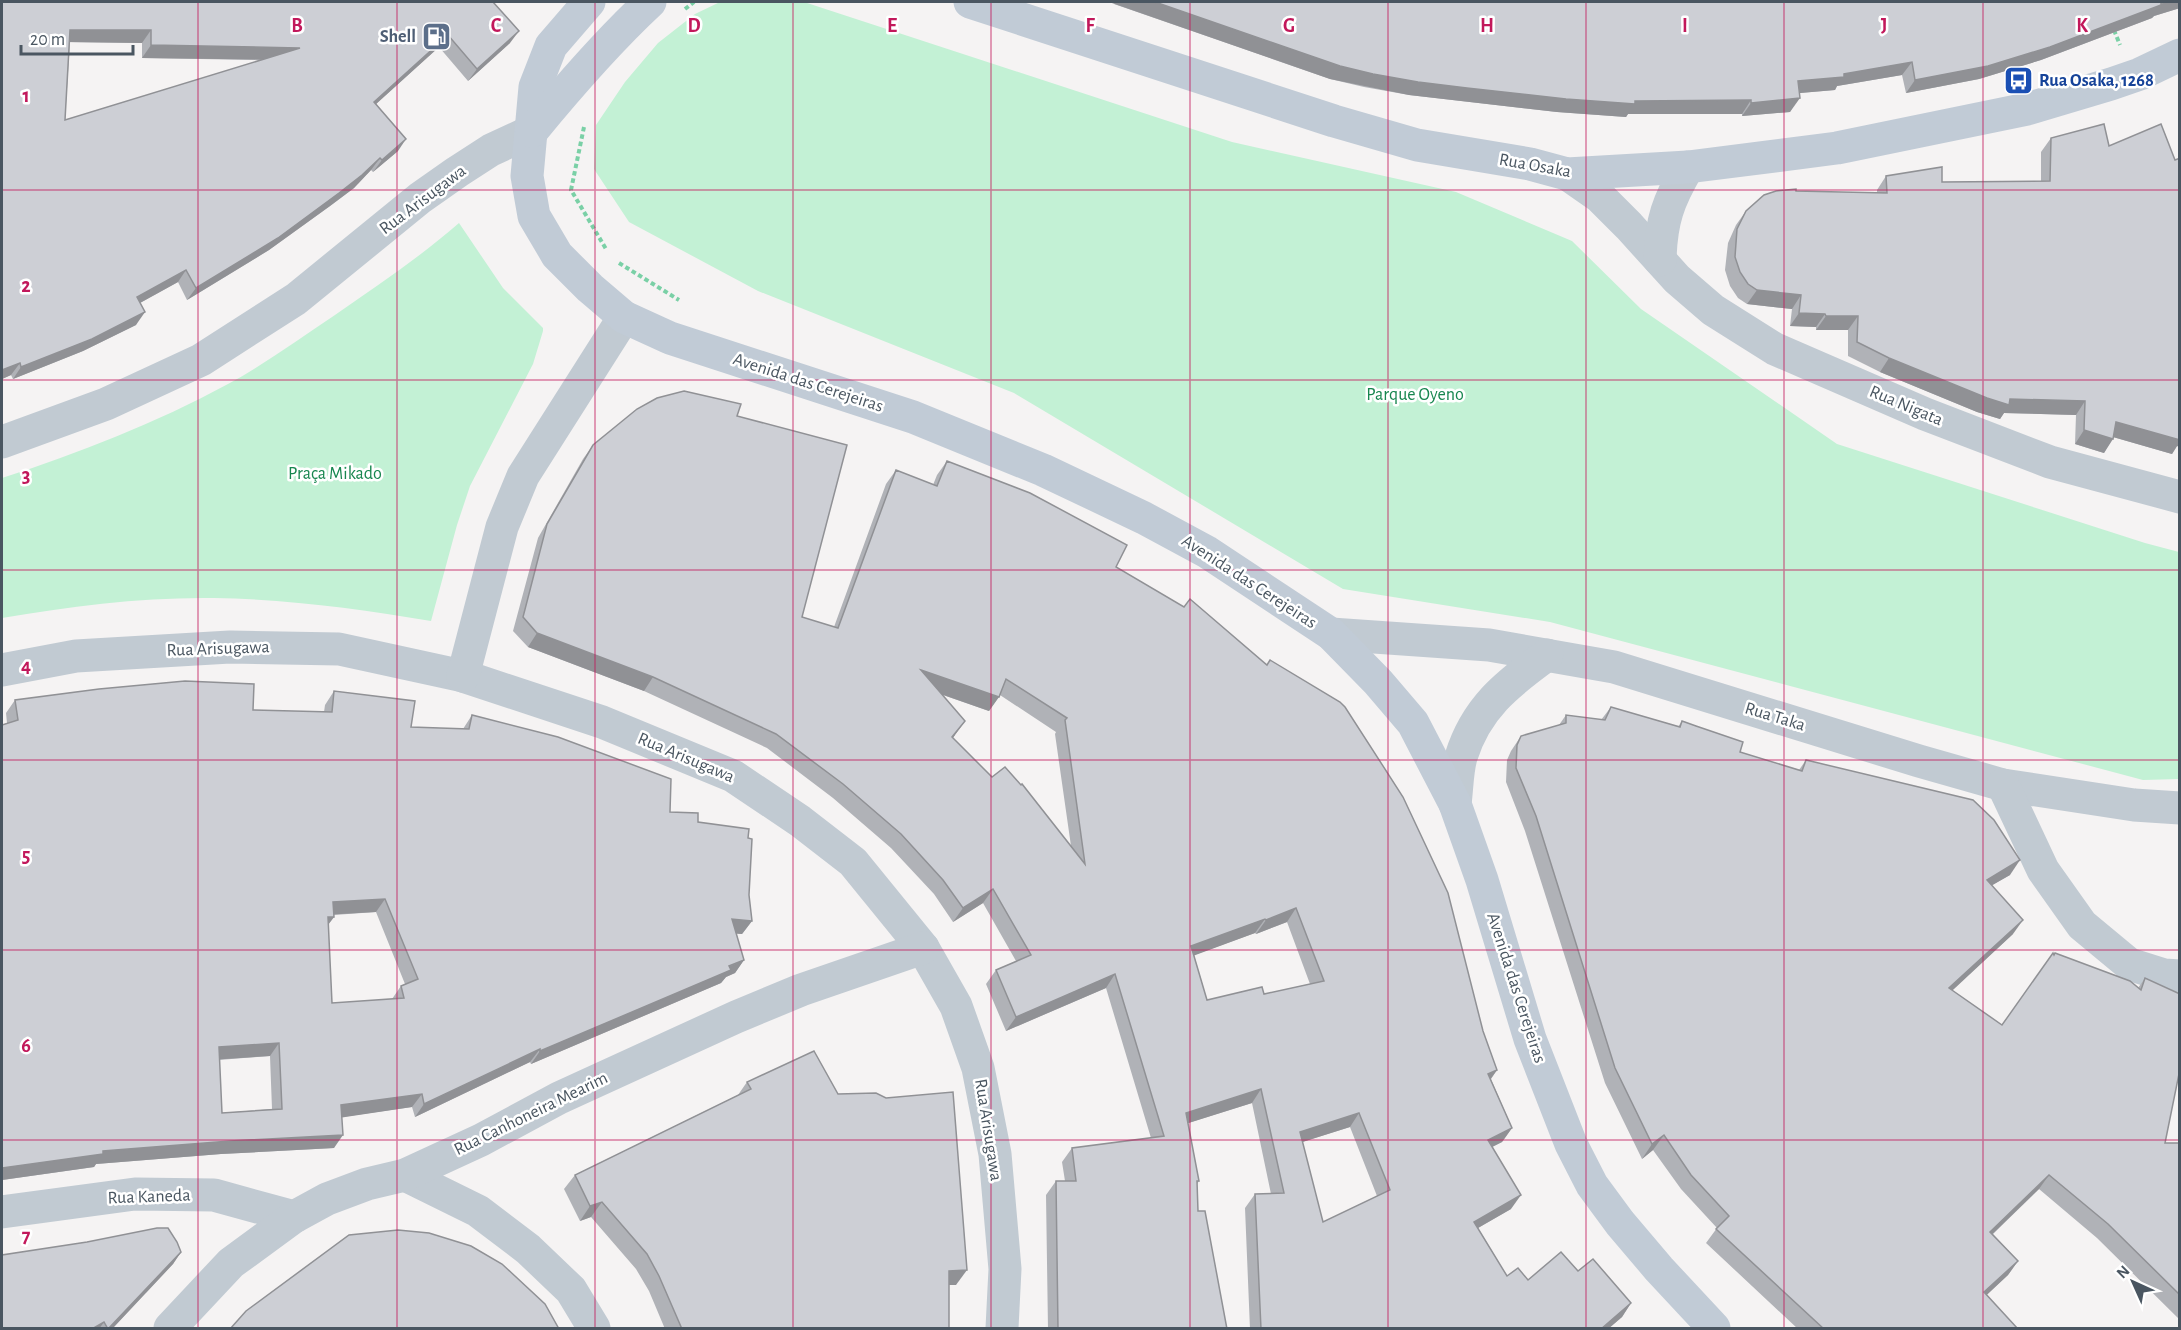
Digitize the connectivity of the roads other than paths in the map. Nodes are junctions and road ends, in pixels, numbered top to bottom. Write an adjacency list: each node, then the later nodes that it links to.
1 (589, 2): 5 (main road, Avenida das Cerejeiras)
2 (970, 2): 7 (main road, Rua Osaka)
3 (664, 8): 5 (main road)
4 (2180, 55): 6 (main road, Rua Osaka)
5 (532, 131): 9 (main road, Avenida das Cerejeiras); 10 (street, Rua Arisugawa)
6 (1688, 167): 7 (main road, Rua Osaka); 8 (street)
7 (1567, 174): 8 (street, Rua Nigata)
8 (1660, 260): 11 (street, Rua Nigata)
9 (624, 317): 12 (main road, Avenida das Cerejeiras); 15 (street)
10 (2, 442)
11 (2180, 497)
12 (1331, 634): 13 (street, Rua Taka); 17 (main road, Avenida das Cerejeiras)
13 (1547, 655): 16 (street, Rua Taka); 17 (street)
14 (2, 670): 15 (street, Rua Arisugawa)
15 (463, 676): 19 (street, Rua Arisugawa)
16 (2002, 785): 18 (street, Rua Taka); 20 (street)
17 (1455, 804): 27 (main road, Avenida das Cerejeiras)
18 (2180, 808)
19 (924, 948): 21 (street, Rua Canhoneira Mearim); 26 (street, Rua Arisugawa)
20 (2180, 976)
21 (405, 1174): 23 (street, Rua Canhoneira Mearim); 25 (street)
22 (2, 1212): 23 (street, Rua Kaneda)
23 (294, 1217): 24 (street, Rua Canhoneira Mearim)
24 (170, 1329)
25 (594, 1329)
26 (1002, 1329)
27 (1714, 1329)

